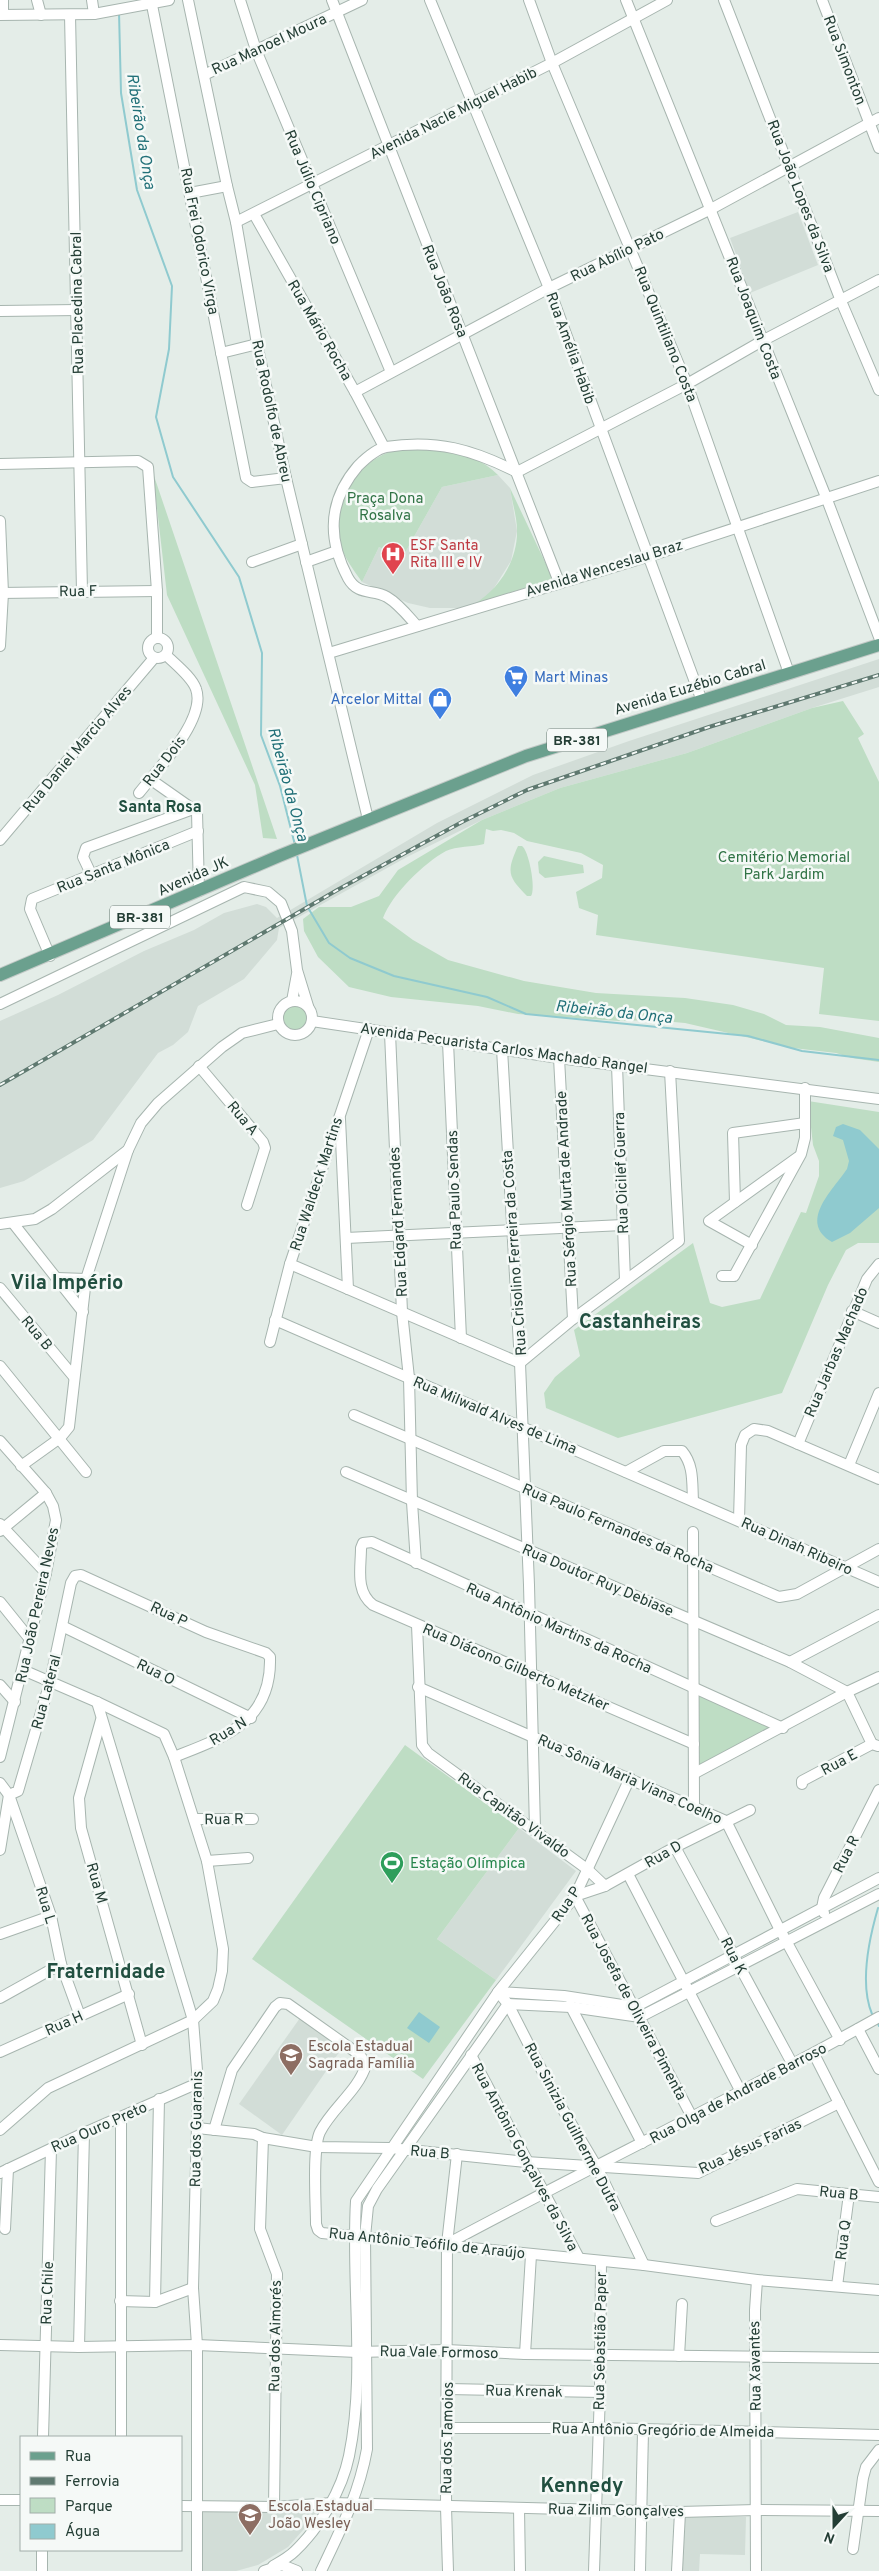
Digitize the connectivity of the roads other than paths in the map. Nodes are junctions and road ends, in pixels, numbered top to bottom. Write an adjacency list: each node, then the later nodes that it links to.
1 (3, 0): 17 (street)
2 (38, 0): 18 (street)
3 (92, 0): 19 (street)
4 (169, 0): 15 (street)
5 (188, 0): 24 (street, Rua Rodolfo de Abreu)
6 (240, 0): 22 (street, Rua Júlio Cipriano)
7 (332, 0): 16 (street, Rua João Rosa)
8 (362, 0): 16 (street, Rua Manoel Moura)
9 (430, 0): 25 (street, Rua Amélia Habib)
10 (530, 0): 23 (street, Rua Quintiliano Costa)
11 (626, 0): 21 (street, Rua Joaquim Costa)
12 (667, 0): 21 (street, Avenida Nacle Miguel Habib)
13 (724, 0): 30 (street, Rua João Lopes da Silva)
14 (822, 0): 27 (street, Rua Simonton)
15 (152, 2): 19 (street); 33 (street, Rua Frei Odorico Virga)
16 (337, 13): 22 (street, Rua Manoel Moura); 28 (street, Rua João Rosa)
17 (2, 14): 18 (street)
18 (41, 14): 20 (street)
19 (94, 14): 20 (street)
20 (70, 15): 41 (street, Rua Placedina Cabral)
21 (634, 18): 23 (street, Avenida Nacle Miguel Habib); 34 (street, Rua Joaquim Costa)
22 (256, 50): 24 (street, Rua Manoel Moura); 31 (street, Rua Júlio Cipriano)
23 (552, 63): 25 (street, Avenida Nacle Miguel Habib); 37 (street, Rua Quintiliano Costa)
24 (204, 75): 32 (street, Rua Rodolfo de Abreu)
25 (472, 103): 28 (street, Avenida Nacle Miguel Habib); 39 (street, Rua Amélia Habib)
26 (879, 118): 27 (street, Rua Abílio Pato)
27 (869, 123): 29 (street, Rua Simonton); 30 (street, Rua Abílio Pato)
28 (388, 146): 31 (street, Avenida Nacle Miguel Habib); 43 (street, Rua João Rosa)
29 (879, 148)
30 (790, 165): 34 (street, Rua Abílio Pato); 40 (street, Rua João Lopes da Silva)
31 (312, 183): 35 (street, Avenida Nacle Miguel Habib); 47 (street, Rua Júlio Cipriano)
32 (227, 186): 33 (street); 36 (street, Rua Rodolfo de Abreu)
33 (190, 193): 46 (street, Rua Frei Odorico Virga)
34 (711, 209): 37 (street, Rua Abílio Pato); 44 (street, Rua Joaquim Costa)
35 (254, 214): 36 (street, Avenida Nacle Miguel Habib); 50 (street, Rua Mário Rocha)
36 (236, 222): 45 (street, Rua Rodolfo de Abreu)
37 (632, 250): 39 (street, Rua Abílio Pato); 48 (street, Rua Quintiliano Costa)
38 (879, 280): 40 (street)
39 (549, 288): 43 (street, Rua Abílio Pato); 51 (street, Rua Amélia Habib)
40 (841, 300): 44 (street); 49 (street, Rua João Lopes da Silva)
41 (78, 310): 42 (street); 53 (street, Rua Placedina Cabral)
42 (0, 311)
43 (462, 334): 47 (street, Rua Abílio Pato); 55 (street, Rua João Rosa)
44 (762, 341): 48 (street); 58 (street, Rua Joaquim Costa)
45 (257, 344): 46 (street); 56 (street, Rua Rodolfo de Abreu)
46 (221, 352): 56 (street, Rua Frei Odorico Virga)
47 (392, 372): 50 (street, Rua Abílio Pato)
48 (687, 384): 51 (street); 60 (street, Rua Quintiliano Costa)
49 (879, 390)
50 (355, 392): 52 (street, Rua Mário Rocha)
51 (601, 430): 55 (street); 63 (street, Rua Amélia Habib)
52 (384, 447): 55 (street); 62 (street)
53 (78, 462): 54 (street); 67 (street, Rua Placedina Cabral); 68 (street)
54 (0, 464)
55 (517, 472): 66 (street, Rua João Rosa)
56 (286, 478): 61 (street, Rua Rodolfo de Abreu)
57 (879, 481): 58 (street, Avenida Wenceslau Braz)
58 (826, 497): 60 (street, Avenida Wenceslau Braz); 71 (street, Rua Joaquim Costa)
59 (0, 521): 69 (street)
60 (739, 525): 63 (street, Avenida Wenceslau Braz); 78 (street, Rua Quintiliano Costa)
61 (302, 544): 64 (street); 65 (street, Rua Rodolfo de Abreu)
62 (337, 551): 65 (street); 70 (street)
63 (650, 556): 66 (street, Avenida Wenceslau Braz); 79 (street, Rua Amélia Habib)
64 (252, 562)
65 (306, 562): 75 (street, Rua Rodolfo de Abreu)
66 (559, 582): 70 (street, Avenida Wenceslau Braz)
67 (82, 590): 68 (street, Rua F); 69 (street, Rua F)
68 (157, 591): 72 (street)
69 (2, 593): 74 (street)
70 (417, 626): 75 (street, Avenida Wenceslau Braz)
71 (879, 637)
72 (157, 638): 76 (street); 77 (street)
73 (879, 645): 78 (main road, Avenida Euzébio Cabral / BR-381)
74 (0, 646)
75 (329, 653): 83 (street, Rua Rodolfo de Abreu)
76 (166, 654): 77 (street); 80 (street, Rua Dois)
77 (154, 658): 85 (street, Rua Daniel Marcio Alves)
78 (789, 673): 79 (main road, Avenida Euzébio Cabral / BR-381)
79 (702, 700): 83 (main road, Avenida Euzébio Cabral / BR-381)
80 (150, 779): 81 (street, Rua Dois); 82 (street)
81 (139, 793)
82 (193, 809): 84 (street); 87 (street)
83 (368, 819): 86 (main road, Avenida Euzébio Cabral / BR-381)
84 (198, 831): 87 (street, Rua Santa Mônica); 88 (street)
85 (0, 840)
86 (317, 841): 88 (main road, Avenida JK / BR-381)
87 (92, 876): 89 (street, Rua Santa Mônica)
88 (199, 891): 89 (main road, Avenida JK / BR-381)
89 (50, 956): 91 (main road, Avenida JK / BR-381)
90 (297, 970): 92 (street); 93 (street); 94 (street)
91 (0, 976)
92 (292, 1001): 94 (street); 96 (street)
93 (0, 1004)
94 (308, 1006): 95 (street)
95 (312, 1021): 96 (street); 97 (street, Avenida Pecuarista Carlos Machado Rangel)
96 (278, 1024): 103 (street)
97 (369, 1029): 98 (street, Avenida Pecuarista Carlos Machado Rangel); 107 (street, Rua Waldeck Martins)
98 (390, 1033): 99 (street, Avenida Pecuarista Carlos Machado Rangel); 119 (street, Rua Edgard Fernandes)
99 (448, 1042): 100 (street, Avenida Pecuarista Carlos Machado Rangel); 118 (street, Rua Paulo Sendas)
100 (502, 1049): 101 (street, Avenida Pecuarista Carlos Machado Rangel); 117 (street, Rua Crisolino Ferreira da Costa)
101 (559, 1058): 102 (street, Avenida Pecuarista Carlos Machado Rangel); 116 (street, Rua Sérgio Murta de Andrade)
102 (617, 1065): 104 (street, Avenida Pecuarista Carlos Machado Rangel); 115 (street, Rua Oicilef Guerra)
103 (198, 1066): 109 (street); 112 (street, Rua A)
104 (670, 1071): 105 (street, Avenida Pecuarista Carlos Machado Rangel); 127 (street)
105 (805, 1088): 106 (street, Avenida Pecuarista Carlos Machado Rangel); 108 (street)
106 (879, 1099)
107 (340, 1113): 120 (street); 122 (street, Rua Waldeck Martins)
108 (805, 1123): 110 (street); 111 (street)
109 (128, 1150): 113 (street); 126 (street)
110 (801, 1154): 111 (street); 121 (street)
111 (735, 1202): 121 (street)
112 (247, 1205)
113 (13, 1223): 114 (street); 125 (street)
114 (0, 1224)
115 (623, 1225): 116 (street); 127 (street, Rua Oicilef Guerra)
116 (569, 1228): 117 (street); 133 (street, Rua Sérgio Murta de Andrade)
117 (512, 1230): 118 (street); 138 (street, Rua Crisolino Ferreira da Costa)
118 (456, 1233): 119 (street); 136 (street, Rua Paulo Sendas)
119 (398, 1235): 120 (street); 132 (street, Rua Edgard Fernandes)
120 (346, 1238): 129 (street)
121 (752, 1245): 124 (street)
122 (290, 1264): 129 (street); 134 (street, Rua Waldeck Martins)
123 (879, 1264): 130 (street, Rua Jarbas Machado)
124 (722, 1276)
125 (57, 1278): 126 (street); 131 (street)
126 (86, 1279): 131 (street)
127 (626, 1280): 133 (street)
128 (0, 1288): 140 (street, Rua B)
129 (348, 1289): 132 (street)
130 (852, 1311): 135 (street); 148 (street, Rua Jarbas Machado)
131 (83, 1312): 140 (street)
132 (402, 1312): 136 (street); 141 (street, Rua Edgard Fernandes)
133 (573, 1319): 138 (street)
134 (275, 1320): 137 (street, Rua Waldeck Martins); 141 (street, Rua Milwald Alves de Lima)
135 (879, 1323)
136 (461, 1338): 138 (street)
137 (270, 1342)
138 (520, 1363): 144 (street, Rua Crisolino Ferreira da Costa)
139 (0, 1366): 145 (street)
140 (74, 1378): 145 (street)
141 (409, 1378): 144 (street, Rua Milwald Alves de Lima); 147 (street, Rua Edgard Fernandes)
142 (879, 1393): 150 (street)
143 (354, 1415): 147 (street, Rua Paulo Fernandes da Rocha)
144 (523, 1427): 153 (street, Rua Milwald Alves de Lima); 155 (street, Rua Crisolino Ferreira da Costa)
145 (60, 1438): 149 (street); 151 (street)
146 (0, 1440): 149 (street, Rua João Pereira Neves)
147 (411, 1441): 155 (street, Rua Paulo Fernandes da Rocha); 158 (street, Rua Edgard Fernandes)
148 (798, 1444): 150 (street); 160 (street)
149 (21, 1466): 156 (street, Rua João Pereira Neves)
150 (849, 1466): 154 (street)
151 (86, 1472)
152 (346, 1472): 158 (street, Rua Doutor Ruy Debiase)
153 (626, 1472): 157 (street, Rua Milwald Alves de Lima); 157 (street)
154 (879, 1479)
155 (525, 1489): 163 (street, Rua Crisolino Ferreira da Costa); 165 (street, Rua Paulo Fernandes da Rocha)
156 (46, 1493): 161 (street); 169 (street, Rua João Pereira Neves)
157 (693, 1501): 159 (street, Rua Milwald Alves de Lima)
158 (412, 1502): 163 (street, Rua Doutor Ruy Debiase); 166 (street, Rua Edgard Fernandes)
159 (714, 1510): 160 (street, Rua Dinah Ribeiro)
160 (739, 1520): 167 (street, Rua Dinah Ribeiro)
161 (1, 1528): 169 (street)
162 (693, 1532): 165 (street)
163 (528, 1549): 173 (street, Rua Crisolino Ferreira da Costa); 175 (street, Rua Doutor Ruy Debiase)
164 (879, 1549): 167 (street, Rua Paulo Fernandes da Rocha)
165 (693, 1560): 167 (street, Rua Paulo Fernandes da Rocha); 175 (street)
166 (416, 1563): 168 (street, Rua Antônio Martins da Rocha); 173 (street, Rua Antônio Martins da Rocha)
167 (846, 1567): 170 (street, Rua Dinah Ribeiro)
168 (361, 1572): 176 (street, Rua Diácono Gilberto Metzker)
169 (46, 1573): 178 (street, Rua João Pereira Neves)
170 (879, 1582)
171 (71, 1583): 177 (street, Rua Lateral); 179 (street, Rua P)
172 (0, 1602): 178 (street)
173 (530, 1615): 182 (street); 187 (street, Rua Antônio Martins da Rocha)
174 (879, 1615): 180 (street)
175 (693, 1620): 180 (street, Rua Doutor Ruy Debiase); 187 (street)
176 (417, 1625): 182 (street, Rua Diácono Gilberto Metzker); 186 (street)
177 (62, 1626): 184 (street, Rua Lateral); 191 (street, Rua O)
178 (29, 1638): 181 (street, Rua João Pereira Neves)
179 (270, 1657): 191 (street, Rua N)
180 (790, 1662): 188 (street, Rua Doutor Ruy Debiase)
181 (23, 1670): 184 (street); 189 (street, Rua João Pereira Neves)
182 (530, 1674): 194 (street); 195 (street, Rua Diácono Gilberto Metzker)
183 (879, 1677): 188 (street)
184 (50, 1682): 190 (street); 204 (street, Rua Lateral)
185 (0, 1685): 189 (street)
186 (418, 1687): 194 (street, Rua Sônia Maria Viana Coelho); 210 (street, Rua Capitão Vivaldo)
187 (694, 1688): 193 (street, Rua Antônio Martins da Rocha); 195 (street)
188 (847, 1692): 193 (street); 196 (street)
189 (15, 1702): 197 (street, Rua João Pereira Neves)
190 (97, 1702): 192 (street, Rua dos Guaranis); 198 (street)
191 (251, 1718): 198 (street, Rua N)
192 (101, 1720): 233 (street, Rua M); 242 (street, Rua dos Guaranis)
193 (783, 1728): 199 (street)
194 (532, 1735): 200 (street, Rua Sônia Maria Viana Coelho); 210 (street)
195 (694, 1744): 199 (street)
196 (876, 1745): 202 (street, Rua E)
197 (0, 1757)
198 (174, 1757): 207 (street)
199 (696, 1773): 205 (street)
200 (630, 1778): 205 (street, Rua Sônia Maria Viana Coelho); 215 (street, Rua P)
201 (0, 1783): 204 (street)
202 (802, 1784)
203 (879, 1790): 221 (street, Rua R)
204 (9, 1794): 212 (street); 222 (street, Rua L)
205 (694, 1805): 209 (street, Rua Sônia Maria Viana Coelho)
206 (750, 1810): 209 (street, Rua D)
207 (194, 1819): 208 (street, Rua R); 214 (street)
208 (253, 1819)
209 (726, 1821): 211 (street, Rua D); 224 (street, Rua Sônia Maria Viana Coelho)
210 (535, 1829): 215 (street, Rua Capitão Vivaldo)
211 (675, 1847): 216 (street, Rua D); 227 (street, Rua K)
212 (0, 1850)
213 (248, 1858): 214 (street)
214 (207, 1861): 242 (street)
215 (587, 1869): 218 (street, Rua Capitão Vivaldo); 220 (street, Rua P)
216 (628, 1874): 218 (street, Rua D); 230 (street)
217 (879, 1878): 221 (street)
218 (605, 1886): 220 (street, Rua D)
219 (879, 1894): 223 (street)
220 (576, 1896): 231 (street, Rua P); 238 (street, Rua Josefa de Oliveira Pimenta)
221 (822, 1908): 223 (street); 224 (street)
222 (51, 1916): 225 (street); 228 (street, Rua L)
223 (828, 1920): 226 (street)
224 (780, 1929): 226 (street, Rua Sônia Maria Viana Coelho); 227 (street)
225 (0, 1934)
226 (787, 1941): 229 (street); 244 (street, Rua Sônia Maria Viana Coelho)
227 (734, 1956): 229 (street, Rua K); 230 (street)
228 (60, 1964): 235 (street); 239 (street, Rua L)
229 (739, 1968): 232 (street); 249 (street, Rua K)
230 (684, 1982): 232 (street); 238 (street)
231 (498, 1992): 234 (street); 236 (street, Rua Sinizia Guilherme Dutra); 264 (street, Rua P)
232 (690, 1993): 240 (street); 252 (street)
233 (129, 1994): 239 (street, Rua H); 245 (street, Rua M)
234 (564, 1996): 237 (street); 238 (street)
235 (0, 1998)
236 (508, 2004): 237 (street); 248 (street); 269 (street, Rua Sinizia Guilherme Dutra)
237 (571, 2007): 240 (street); 262 (street)
238 (635, 2007): 240 (street, Rua Josefa de Oliveira Pimenta)
239 (80, 2016): 246 (street, Rua H)
240 (640, 2017): 256 (street, Rua Josefa de Oliveira Pimenta)
241 (879, 2017): 243 (street, Rua Olga de Andrade Barroso)
242 (193, 2020): 245 (street); 251 (street, Rua dos Guaranis)
243 (858, 2029): 244 (street, Rua Olga de Andrade Barroso); 250 (street)
244 (840, 2040): 247 (street, Rua Olga de Andrade Barroso)
245 (142, 2045): 258 (street)
246 (0, 2052)
247 (814, 2054): 249 (street, Rua Olga de Andrade Barroso); 254 (street)
248 (471, 2055): 266 (street); 268 (street, Rua Antônio Gonçalves da Silva)
249 (793, 2065): 252 (street, Rua Olga de Andrade Barroso)
250 (879, 2069)
251 (198, 2082): 253 (street, Rua Ouro Preto); 257 (street, Rua dos Guaranis)
252 (741, 2092): 256 (street, Rua Olga de Andrade Barroso)
253 (159, 2099): 255 (street, Rua Ouro Preto); 289 (street)
254 (839, 2103): 269 (street, Rua Jésus Farias); 271 (street)
255 (121, 2117): 260 (street, Rua Ouro Preto); 288 (street)
256 (692, 2117): 262 (street, Rua Olga de Andrade Barroso)
257 (197, 2128): 259 (street, Rua B); 286 (street, Rua dos Guaranis)
258 (0, 2130)
259 (214, 2130): 261 (street, Rua B); 263 (street, Rua Antônio Teófilo de Araújo)
260 (84, 2133): 265 (street, Rua Ouro Preto); 295 (street)
261 (263, 2138): 263 (street, Rua B); 296 (street, Rua dos Aimorés)
262 (642, 2143): 269 (street, Rua Olga de Andrade Barroso)
263 (317, 2147): 264 (street, Rua B); 277 (street, Rua Antônio Teófilo de Araújo)
264 (390, 2148): 266 (street, Rua B); 277 (street, Rua P)
265 (51, 2149): 270 (street, Rua Ouro Preto); 294 (street, Rua Chile)
266 (403, 2150): 267 (street, Rua B); 278 (street)
267 (457, 2154): 268 (street, Rua B); 279 (street, Rua dos Tamoios)
268 (526, 2162): 269 (street, Rua B); 272 (street, Rua Antônio Gonçalves da Silva)
269 (597, 2167): 272 (street, Rua Olga de Andrade Barroso); 283 (street, Rua Sinizia Guilherme Dutra)
270 (4, 2171): 276 (street)
271 (879, 2182)
272 (544, 2192): 279 (street, Rua Olga de Andrade Barroso); 281 (street, Rua Antônio Gonçalves da Silva)
273 (849, 2194): 274 (street, Rua B); 275 (street, Rua B); 285 (street, Rua Q)
274 (879, 2197)
275 (716, 2221)
276 (5, 2229)
277 (354, 2236): 278 (street, Rua Antônio Teófilo de Araújo); 299 (street, Rua P)
278 (365, 2237): 279 (street, Rua Antônio Teófilo de Araújo); 298 (street)
279 (447, 2244): 280 (street, Rua Antônio Teófilo de Araújo); 297 (street, Rua dos Tamoios)
280 (530, 2255): 281 (street, Rua Antônio Teófilo de Araújo); 300 (street)
281 (578, 2258): 282 (street, Rua Antônio Teófilo de Araújo)
282 (601, 2261): 283 (street, Rua Antônio Teófilo de Araújo); 301 (street, Rua Sebastião Paper)
283 (644, 2265): 284 (street, Rua Antônio Teófilo de Araújo)
284 (757, 2280): 285 (street, Rua Antônio Teófilo de Araújo); 302 (street, Rua Xavantes)
285 (837, 2286): 287 (street, Rua Antônio Teófilo de Araújo)
286 (193, 2288): 289 (street); 293 (street, Rua dos Guaranis)
287 (879, 2290)
288 (120, 2301): 289 (street); 292 (street)
289 (155, 2302)
290 (682, 2304): 303 (street)
291 (0, 2345): 294 (street, Rua Vale Formoso)
292 (120, 2345): 293 (street, Rua Vale Formoso); 295 (street, Rua Vale Formoso); 313 (street)
293 (197, 2345): 296 (street, Rua Vale Formoso); 320 (street, Rua dos Guaranis)
294 (45, 2346): 295 (street, Rua Vale Formoso); 312 (street, Rua Chile)
295 (79, 2347)
296 (274, 2349): 299 (street, Rua Vale Formoso); 321 (street, Rua dos Aimorés)
297 (447, 2350): 298 (street, Rua Vale Formoso); 300 (street, Rua Vale Formoso); 305 (street, Rua dos Tamoios)
298 (368, 2351): 299 (street, Rua Vale Formoso); 318 (street)
299 (356, 2352): 317 (street, Rua P)
300 (525, 2354): 301 (street, Rua Vale Formoso)
301 (601, 2355): 303 (street, Rua Vale Formoso); 306 (street, Rua Sebastião Paper)
302 (755, 2355): 303 (street, Rua Vale Formoso); 304 (street, Rua Vale Formoso); 310 (street, Rua Xavantes)
303 (679, 2356)
304 (879, 2358)
305 (448, 2389): 306 (street, Rua Krenak); 307 (street, Rua dos Tamoios)
306 (600, 2392): 308 (street, Rua Sebastião Paper)
307 (447, 2428): 308 (street, Rua Antônio Gregório de Almeida); 322 (street, Rua dos Tamoios)
308 (599, 2428): 309 (street, Rua Antônio Gregório de Almeida); 324 (street, Rua Sebastião Paper)
309 (642, 2431): 310 (street, Rua Antônio Gregório de Almeida); 326 (street)
310 (756, 2431): 311 (street, Rua Antônio Gregório de Almeida); 327 (street, Rua Xavantes)
311 (879, 2435)
312 (43, 2436)
313 (121, 2436)
314 (879, 2450): 325 (street)
315 (0, 2500): 316 (street)
316 (20, 2500)
317 (332, 2503): 318 (street, Rua Zilim Gonçalves); 321 (street, Rua Zilim Gonçalves); 332 (street, Rua P)
318 (352, 2505): 322 (street, Rua Zilim Gonçalves); 336 (street)
319 (182, 2506): 320 (street, Rua Zilim Gonçalves)
320 (198, 2507): 321 (street, Rua Zilim Gonçalves); 334 (street, Rua dos Guaranis)
321 (274, 2507)
322 (446, 2507): 323 (street, Rua Zilim Gonçalves); 337 (street, Rua dos Tamoios)
323 (519, 2508): 324 (street, Rua Zilim Gonçalves); 338 (street)
324 (595, 2509): 326 (street, Rua Zilim Gonçalves); 339 (street, Rua Sebastião Paper)
325 (857, 2509): 327 (street, Rua Zilim Gonçalves); 328 (street, Rua Zilim Gonçalves); 330 (street)
326 (640, 2510): 329 (street, Rua Zilim Gonçalves); 340 (street)
327 (756, 2510): 329 (street, Rua Zilim Gonçalves); 342 (street, Rua Xavantes)
328 (879, 2510)
329 (680, 2512): 341 (street)
330 (853, 2549)
331 (42, 2551): 333 (street)
332 (266, 2570): 335 (street)
333 (42, 2571)
334 (197, 2571)
335 (297, 2571)
336 (322, 2571)
337 (448, 2571)
338 (520, 2571)
339 (594, 2571)
340 (640, 2571)
341 (677, 2571)
342 (756, 2571)

